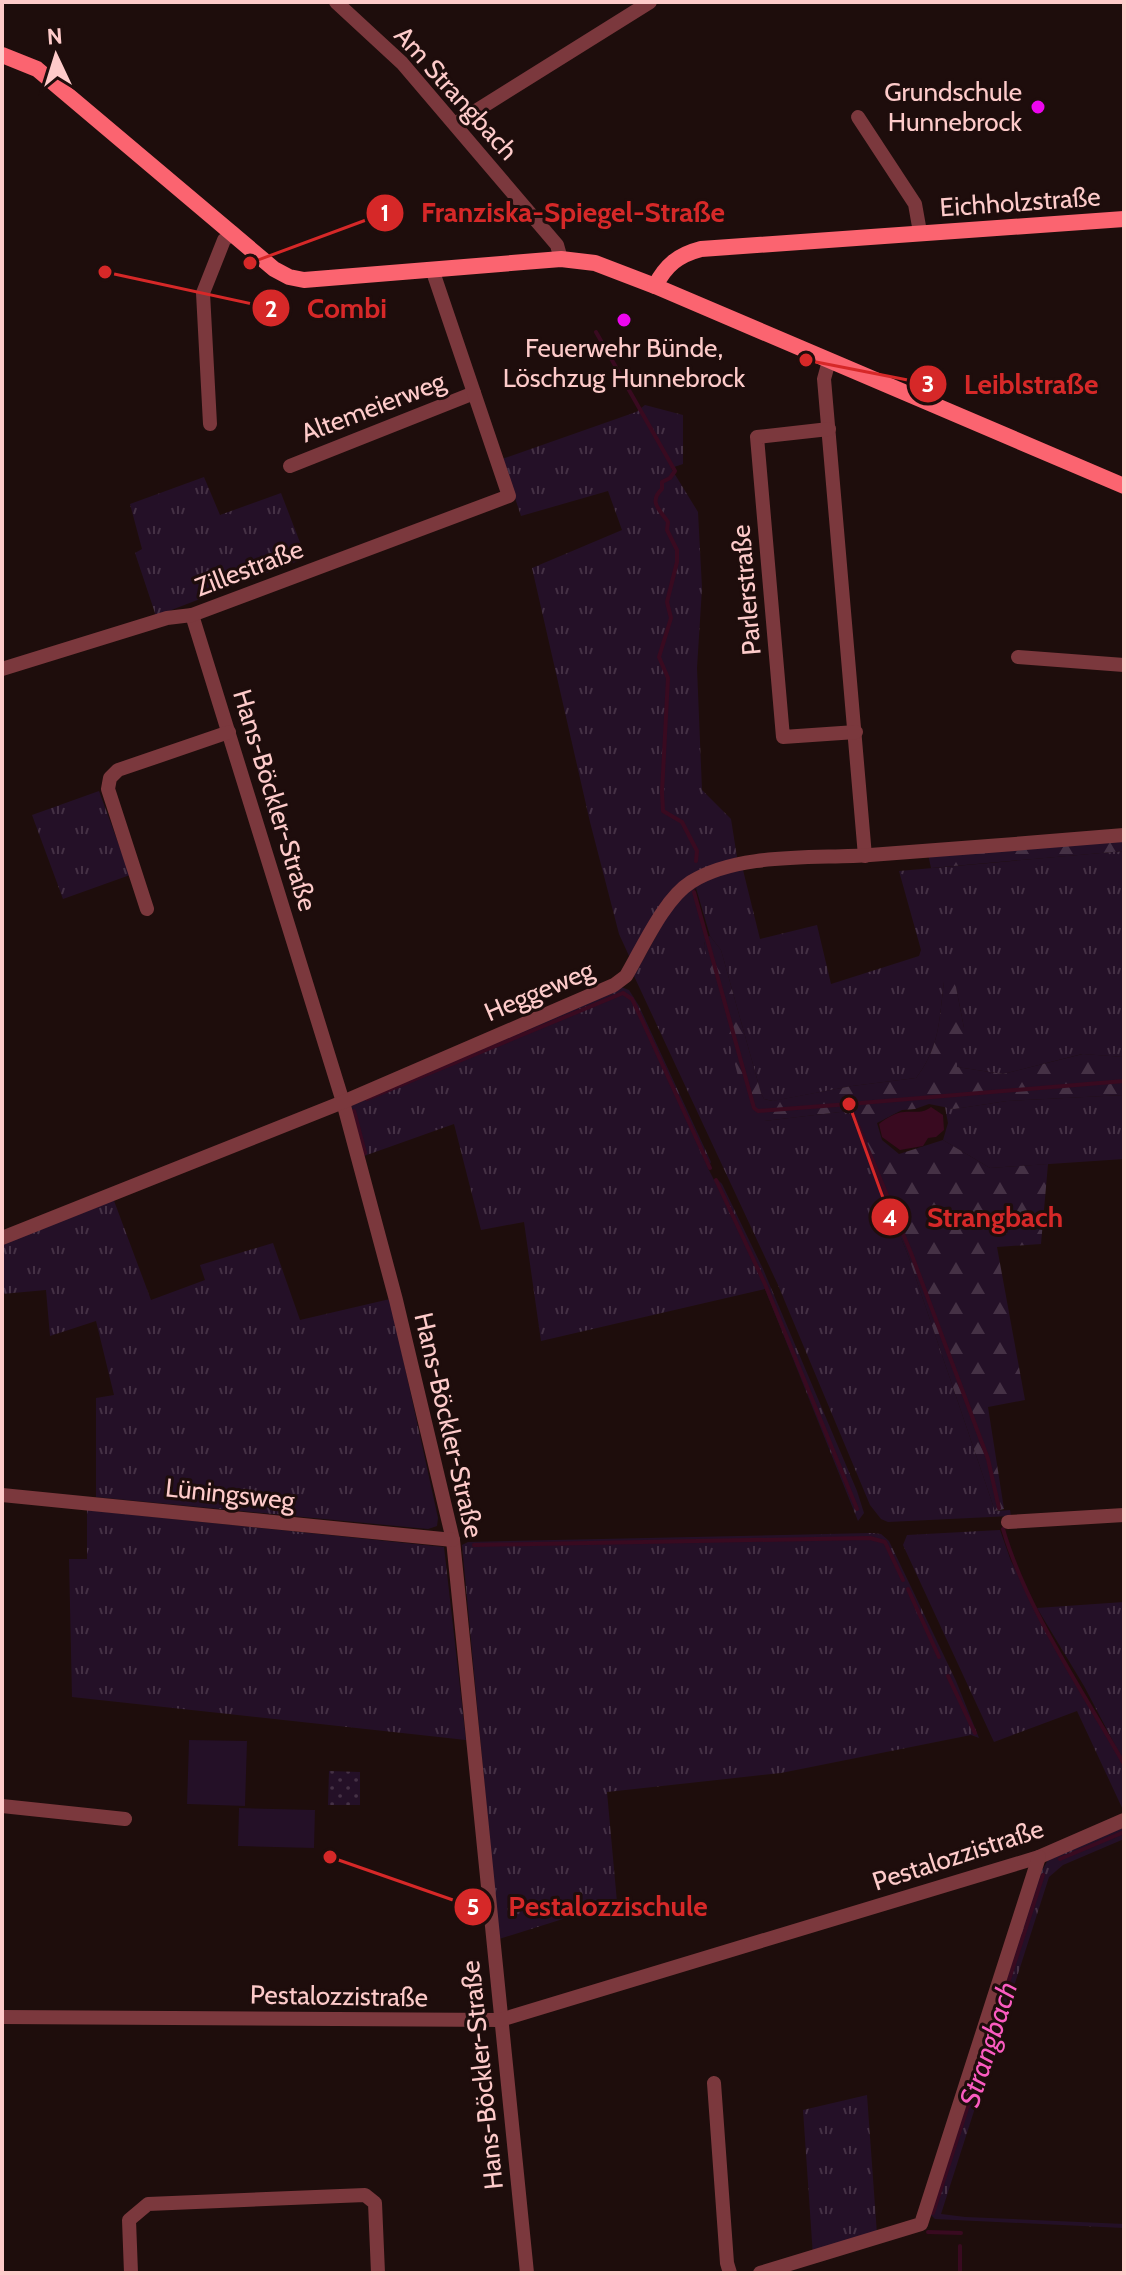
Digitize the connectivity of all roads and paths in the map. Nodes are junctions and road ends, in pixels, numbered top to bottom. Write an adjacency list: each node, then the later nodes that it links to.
1 (336, 2): 5 (street, Am Strangbach)
2 (650, 2): 5 (street)
3 (2, 55): 8 (street)
4 (858, 117): 7 (street, Eichholzstraße)
5 (455, 124): 9 (street, Am Strangbach)
6 (1124, 219): 7 (street, Eichholzstraße)
7 (920, 232): 11 (street, Eichholzstraße)
8 (233, 233): 10 (street); 14 (street)
9 (561, 259): 10 (street); 11 (street)
10 (432, 269): 13 (street)
11 (655, 286): 12 (street)
12 (829, 361): 15 (street); 17 (street)
13 (474, 393): 16 (street, Altemeierweg); 18 (street, Zillestraße)
14 (210, 424)
15 (829, 429): 23 (street); 23 (street, Parlerstraße)
16 (290, 466)
17 (1124, 486)
18 (192, 615): 21 (street, Zillestraße); 22 (street, Hans-Böckler-Straße)
19 (1018, 657): 20 (street)
20 (1124, 665)
21 (2, 669)
22 (229, 732): 26 (street); 27 (street, Hans-Böckler-Straße)
23 (856, 732): 25 (street)
24 (1124, 835): 25 (street, Heggeweg)
25 (865, 856): 27 (street, Heggeweg)
26 (147, 909)
27 (343, 1102): 28 (street, Heggeweg); 32 (street, Hans-Böckler-Straße)
28 (2, 1238)
29 (2, 1495): 32 (street, Lüningsweg)
30 (1124, 1515): 31 (street)
31 (1008, 1522)
32 (453, 1540): 38 (street, Hans-Böckler-Straße)
33 (2, 1806): 34 (street)
34 (125, 1819)
35 (1124, 1820): 36 (street, Pestalozzistraße)
36 (1039, 1857): 38 (street, Pestalozzistraße); 44 (street)
37 (2, 2017): 38 (street, Pestalozzistraße)
38 (500, 2020): 42 (street, Hans-Böckler-Straße)
39 (714, 2083): 43 (street)
40 (131, 2273): 41 (street)
41 (378, 2273)
42 (527, 2273)
43 (730, 2273)
44 (760, 2273)

